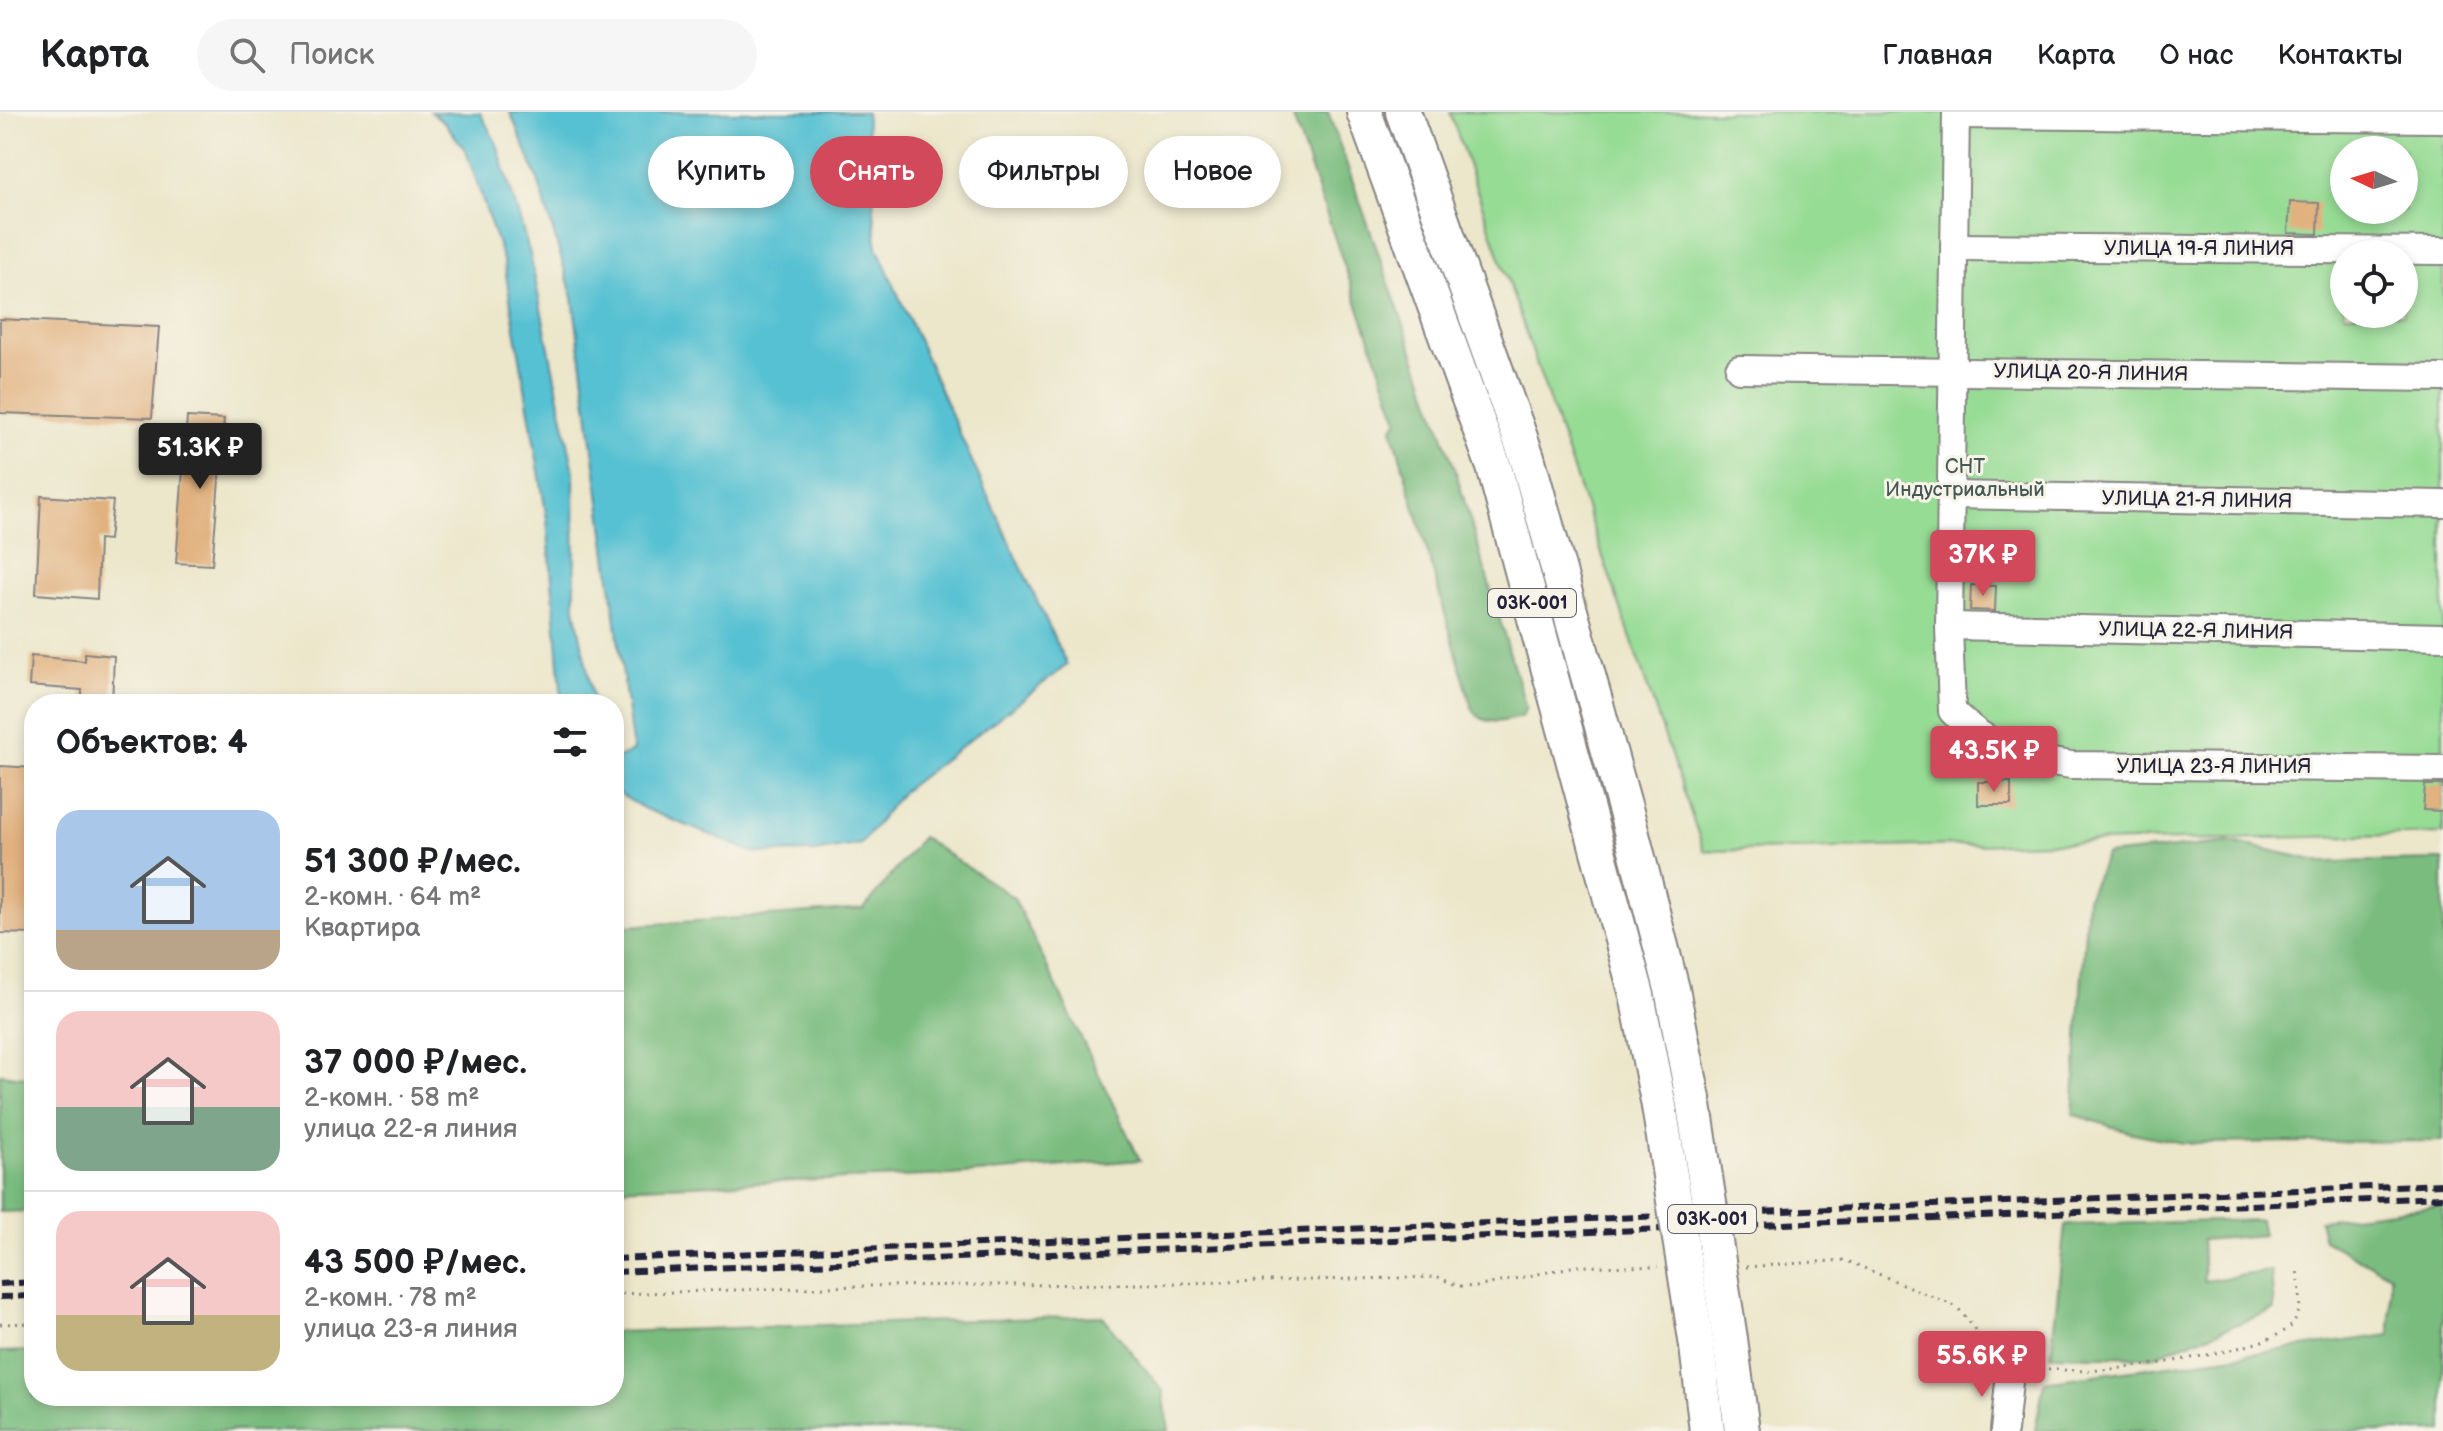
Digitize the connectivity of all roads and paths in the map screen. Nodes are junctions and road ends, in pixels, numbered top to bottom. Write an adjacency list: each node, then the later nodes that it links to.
1 (1364, 112): 22 (main road, 03К-001, bridge)
2 (1403, 112): 23 (main road, 03К-001, bridge)
3 (1956, 114): 4 (street); 5 (street)
4 (2443, 119)
5 (1954, 247): 6 (street, УЛИЦА 19-Я ЛИНИЯ); 8 (street)
6 (2443, 251)
7 (1739, 369): 8 (street, УЛИЦА 20-Я ЛИНИЯ)
8 (1953, 371): 9 (street, УЛИЦА 20-Я ЛИНИЯ); 10 (street)
9 (2443, 378)
10 (1951, 495): 11 (street, УЛИЦА 21-Я ЛИНИЯ); 12 (street)
11 (2443, 504)
12 (1949, 626): 13 (street, УЛИЦА 22-Я ЛИНИЯ); 14 (street, УЛИЦА 23-Я ЛИНИЯ)
13 (2443, 637)
14 (2443, 769)
15 (1668, 1267): 18 (path)
16 (1745, 1267): 21 (path)
17 (2297, 1271): 21 (path)
18 (624, 1294)
19 (24, 1323): 20 (path)
20 (0, 1324)
21 (2010, 1372): 24 (street)
22 (1707, 1431)
23 (1742, 1431)
24 (2004, 1431)

